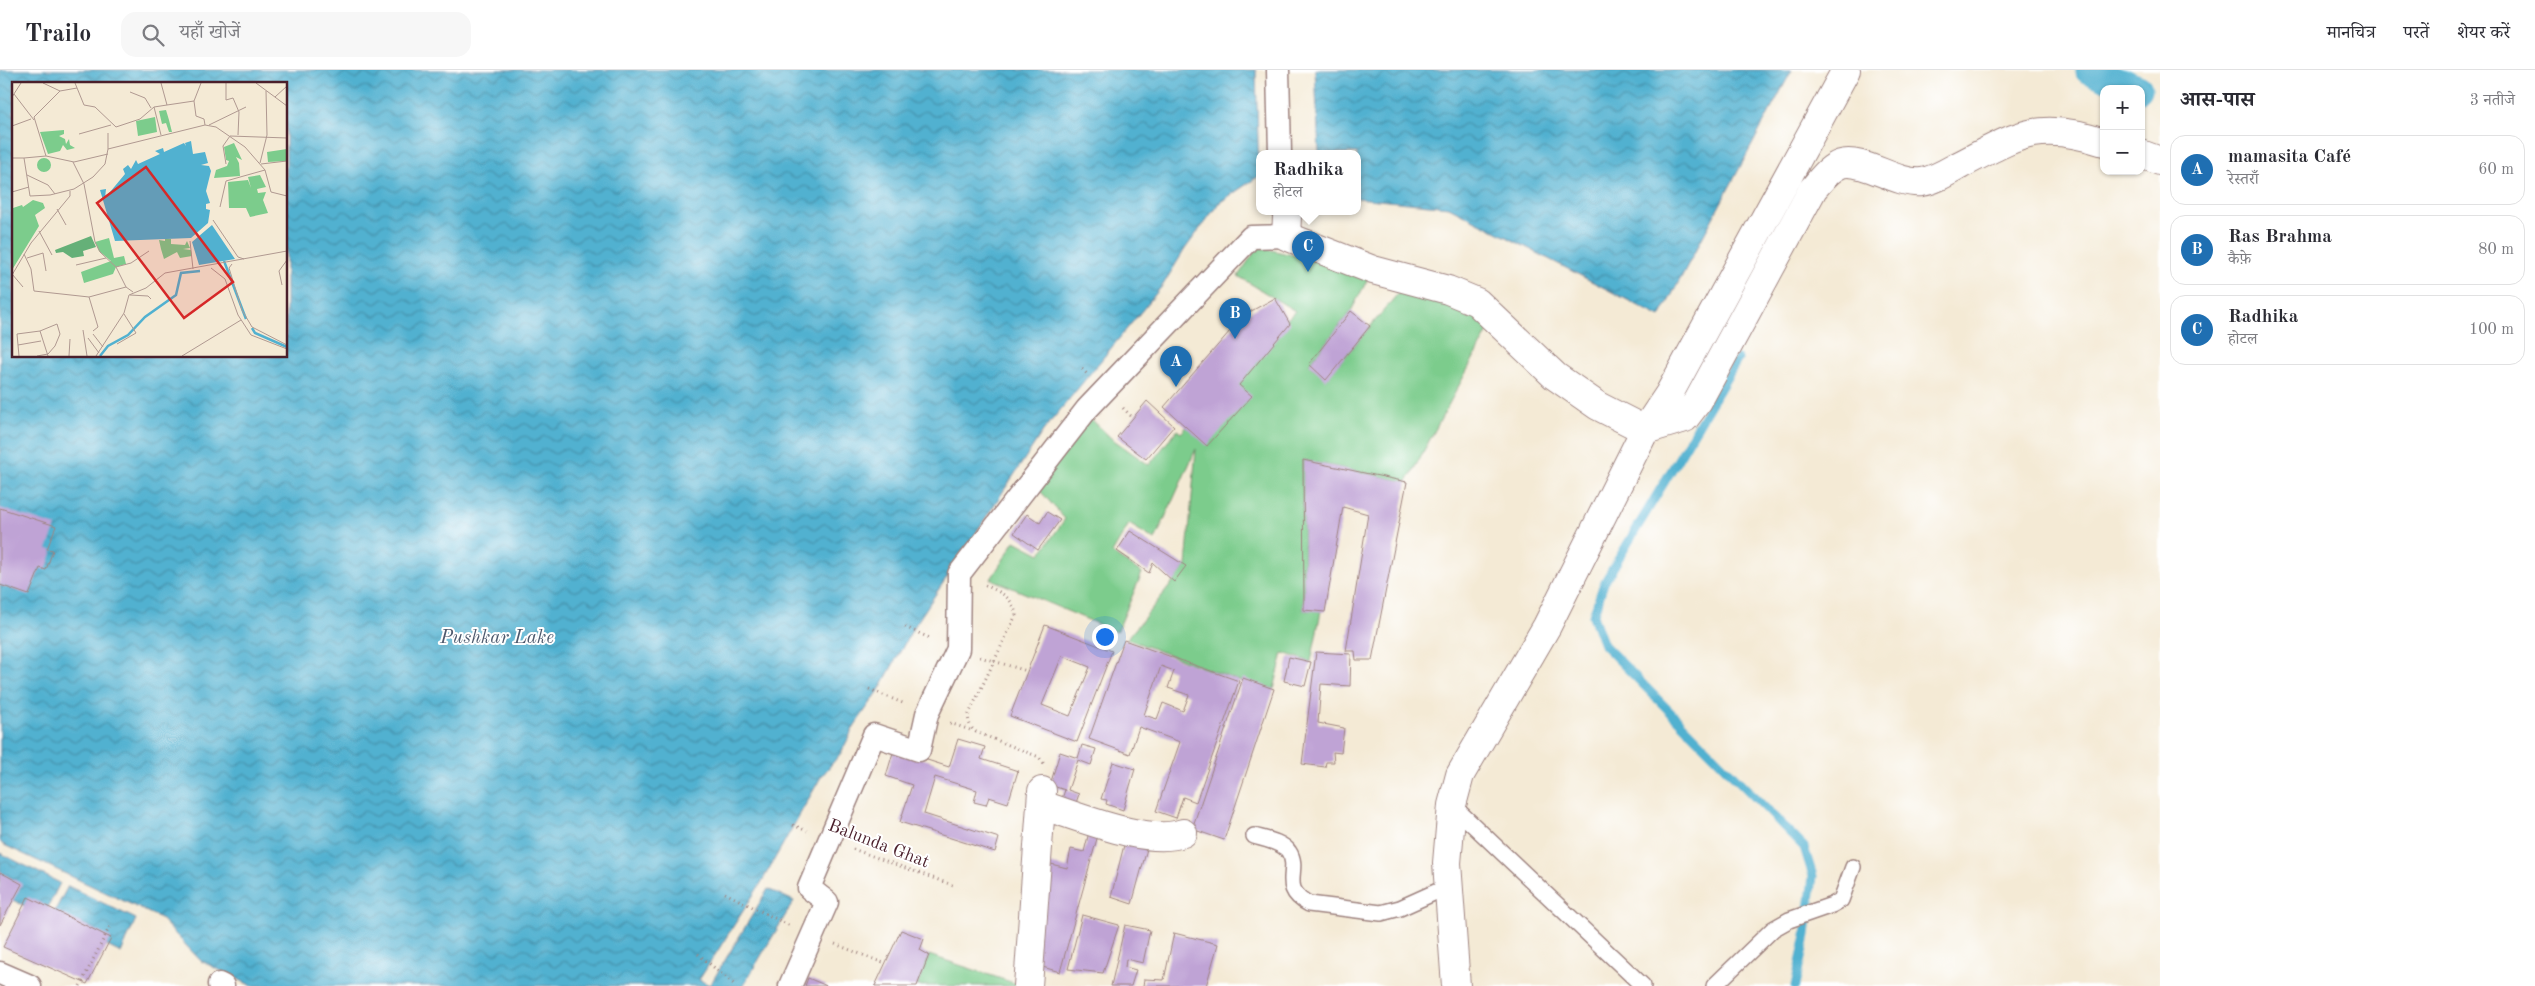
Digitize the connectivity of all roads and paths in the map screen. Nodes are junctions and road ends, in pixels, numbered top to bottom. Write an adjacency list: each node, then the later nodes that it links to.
1 (1278, 70): 4 (street)
2 (1846, 70): 8 (street)
3 (2100, 141): 8 (street)
4 (1280, 150)
5 (2145, 155): 6 (street)
6 (2160, 160)
7 (1286, 221): 8 (street); 9 (street)
8 (1645, 430): 11 (street)
9 (959, 574): 10 (path); 15 (street)
10 (1041, 798): 13 (street); 26 (street)
11 (1452, 805): 18 (street); 28 (lane)
12 (793, 825): 15 (path, Balunda Ghat)
13 (1183, 833)
14 (1254, 836): 18 (lane)
15 (830, 840): 17 (path, Balunda Ghat); 25 (street)
16 (1852, 867): 29 (lane)
17 (955, 886)
18 (1448, 886): 27 (street)
19 (110, 926): 23 (path)
20 (698, 954): 24 (path)
21 (0, 973): 22 (street)
22 (30, 986)
23 (80, 986)
24 (736, 986)
25 (790, 986)
26 (1028, 986)
27 (1456, 986)
28 (1643, 986)
29 (1714, 986)

